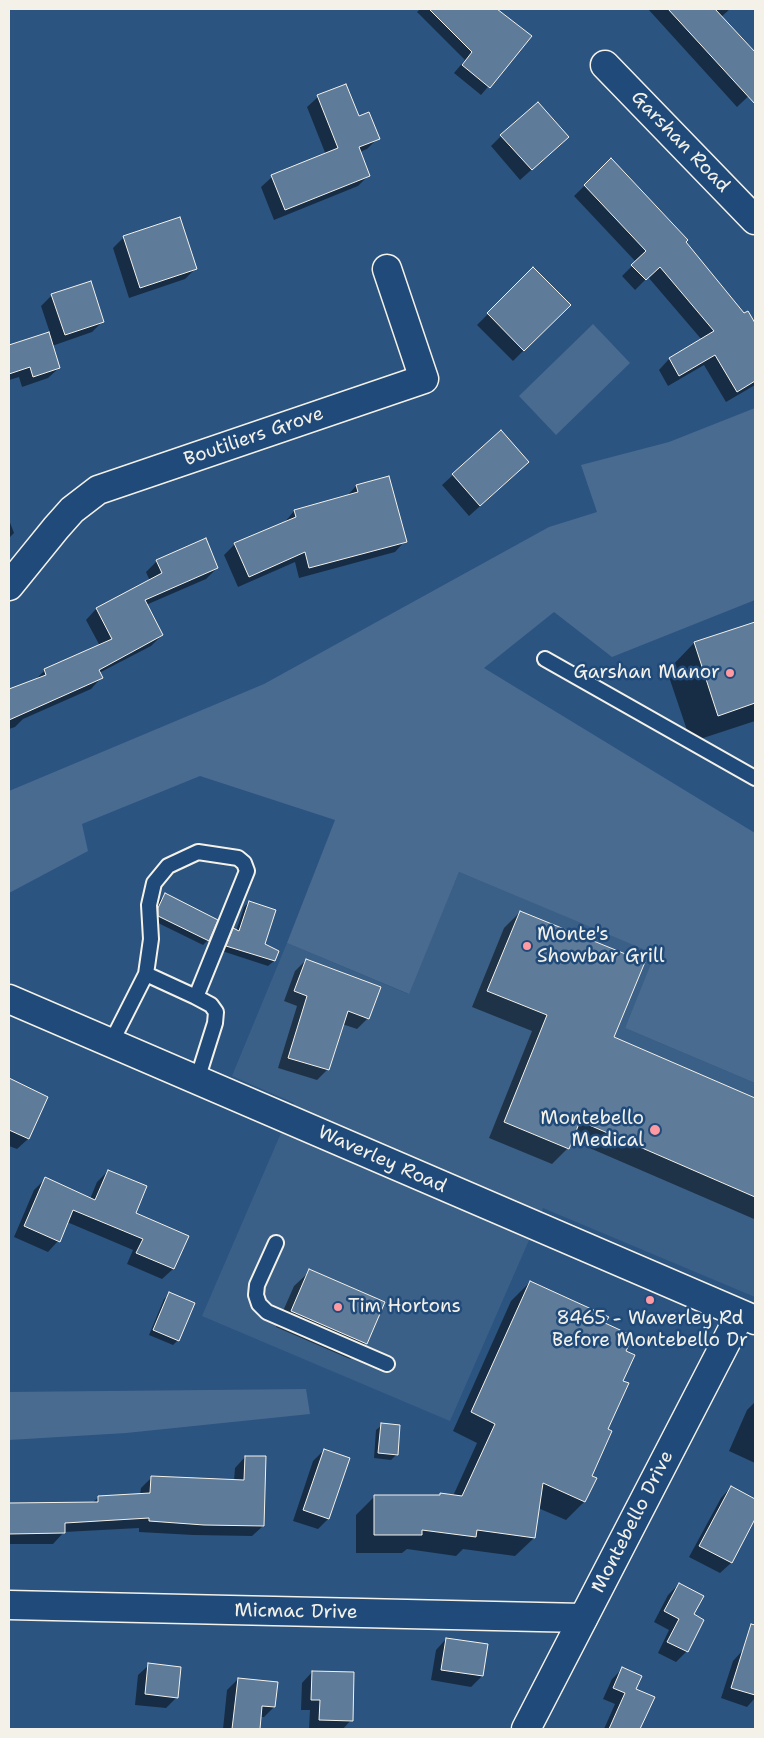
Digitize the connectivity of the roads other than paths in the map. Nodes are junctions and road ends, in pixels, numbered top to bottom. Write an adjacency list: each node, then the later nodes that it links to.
1 (605, 65): 2 (street, Garshan Road)
2 (755, 220)
3 (387, 269): 4 (street, Boutiliers Grove)
4 (9, 586)
5 (546, 659): 6 (lane)
6 (755, 778)
7 (146, 974): 8 (lane); 8 (lane); 10 (lane)
8 (196, 997): 11 (lane)
9 (9, 999): 10 (street, Waverley Road)
10 (111, 1043): 11 (street, Waverley Road)
11 (197, 1080): 13 (street, Waverley Road)
12 (276, 1243): 14 (lane)
13 (748, 1317): 16 (street, Montebello Drive)
14 (387, 1364)
15 (9, 1605): 16 (street, Micmac Drive)
16 (583, 1618): 17 (street, Montebello Drive)
17 (526, 1729)

